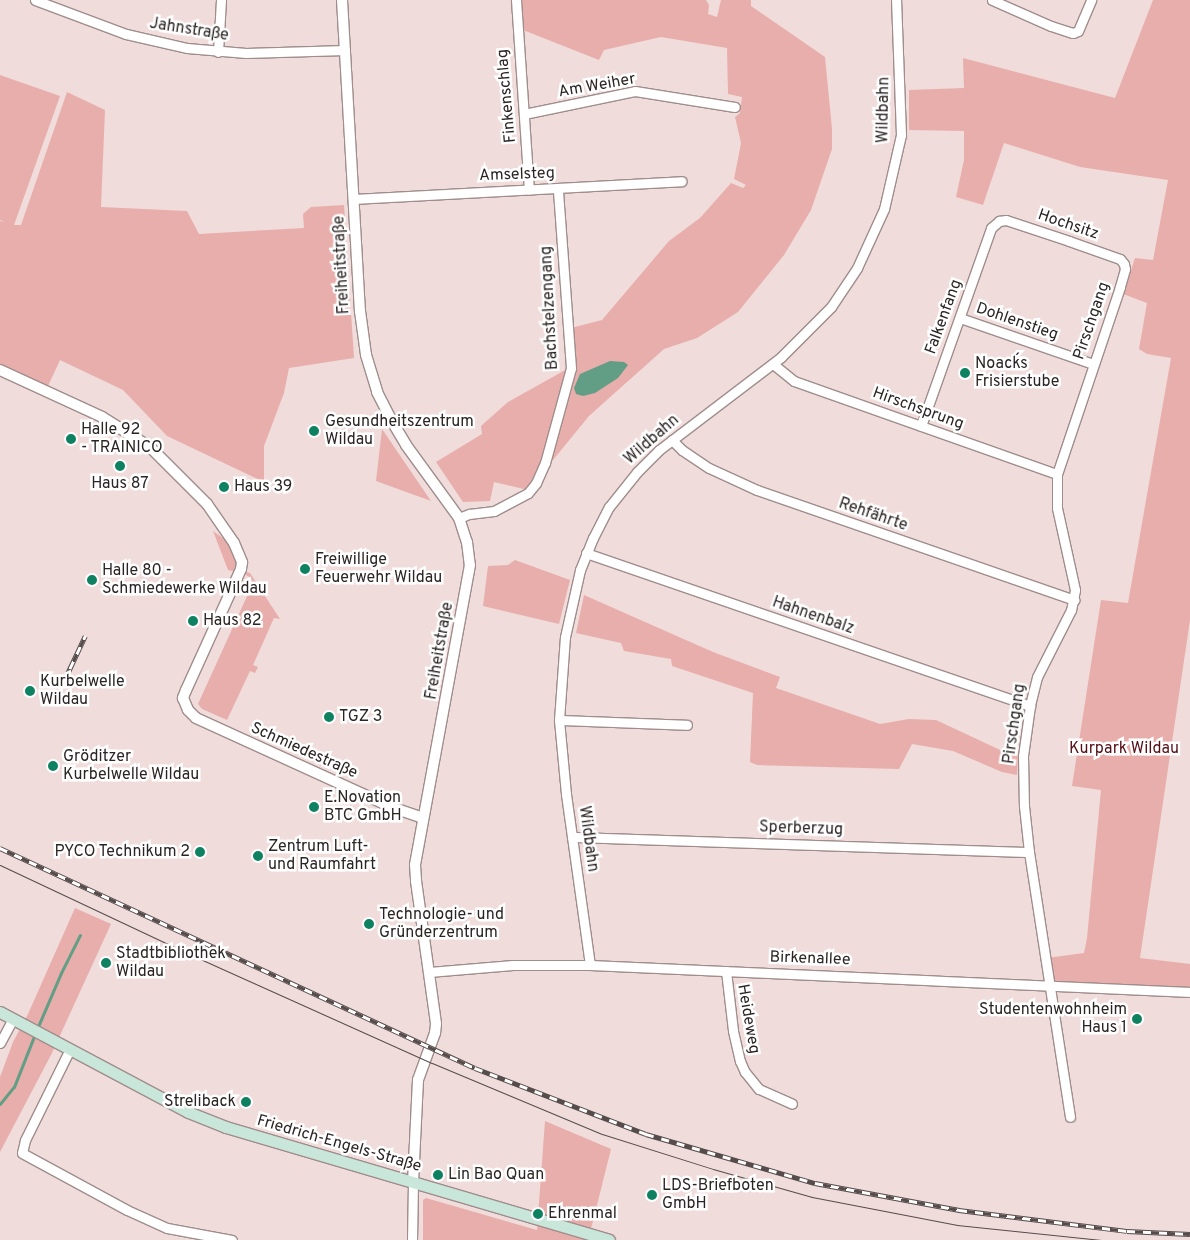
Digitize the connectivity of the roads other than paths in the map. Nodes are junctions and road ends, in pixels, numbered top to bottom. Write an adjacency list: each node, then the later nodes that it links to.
1 (36, 0): 9 (street, Jahnstraße)
2 (221, 0): 9 (street)
3 (342, 0): 8 (street, Freiheitstraße)
4 (516, 0): 11 (street, Finkenschlag)
5 (896, 0): 19 (street, Wildbahn)
6 (992, 0): 7 (street)
7 (1091, 0)
8 (345, 50): 9 (street, Jahnstraße); 15 (street, Freiheitstraße)
9 (218, 52)
10 (735, 107): 11 (street, Am Weiher)
11 (524, 114): 14 (street, Finkenschlag)
12 (682, 182): 13 (street, Amselsteg)
13 (558, 189): 14 (street, Amselsteg); 25 (street, Bachstelzengang)
14 (529, 190): 15 (street, Amselsteg)
15 (353, 199): 25 (street, Freiheitstraße)
16 (999, 220): 17 (street, Hochsitz); 18 (street, Falkenfang)
17 (1124, 264): 20 (street, Pirschgang)
18 (960, 318): 20 (street, Dohlenstieg); 22 (street, Falkenfang)
19 (773, 364): 22 (street, Hirschsprung); 23 (street, Wildbahn)
20 (1093, 364): 24 (street, Pirschgang)
21 (0, 370): 31 (street, Schmiedestraße)
22 (921, 426): 24 (street, Hirschsprung)
23 (672, 440): 26 (street, Wildbahn); 27 (street, Rehfährte)
24 (1057, 474): 27 (street, Pirschgang)
25 (459, 518): 31 (street, Freiheitstraße)
26 (586, 553): 28 (street, Hahnenbalz); 29 (street, Wildbahn)
27 (1074, 600): 28 (street, Pirschgang)
28 (1030, 706): 33 (street, Pirschgang)
29 (559, 720): 30 (street); 32 (street, Wildbahn)
30 (686, 725)
31 (423, 818): 36 (street, Freiheitstraße)
32 (572, 836): 33 (street, Sperberzug); 34 (street, Wildbahn)
33 (1029, 852): 37 (street, Pirschgang)
34 (590, 965): 35 (street, Birkenallee); 36 (street, Birkenallee)
35 (726, 971): 37 (street, Birkenallee); 43 (street, Heideweg)
36 (429, 972): 45 (street, Freiheitstraße)
37 (1049, 984): 38 (street, Birkenallee); 44 (street, Pirschgang)
38 (1190, 992)
39 (0, 1012): 40 (main road, Friedrich-Engels-Straße)
40 (17, 1021): 41 (street); 42 (main road, Friedrich-Engels-Straße)
41 (0, 1043)
42 (65, 1047): 45 (main road, Friedrich-Engels-Straße); 46 (street)
43 (792, 1104)
44 (1070, 1116)
45 (413, 1183): 47 (street, Freiheitstraße); 48 (main road, Friedrich-Engels-Straße)
46 (232, 1240)
47 (412, 1240)
48 (609, 1240)

